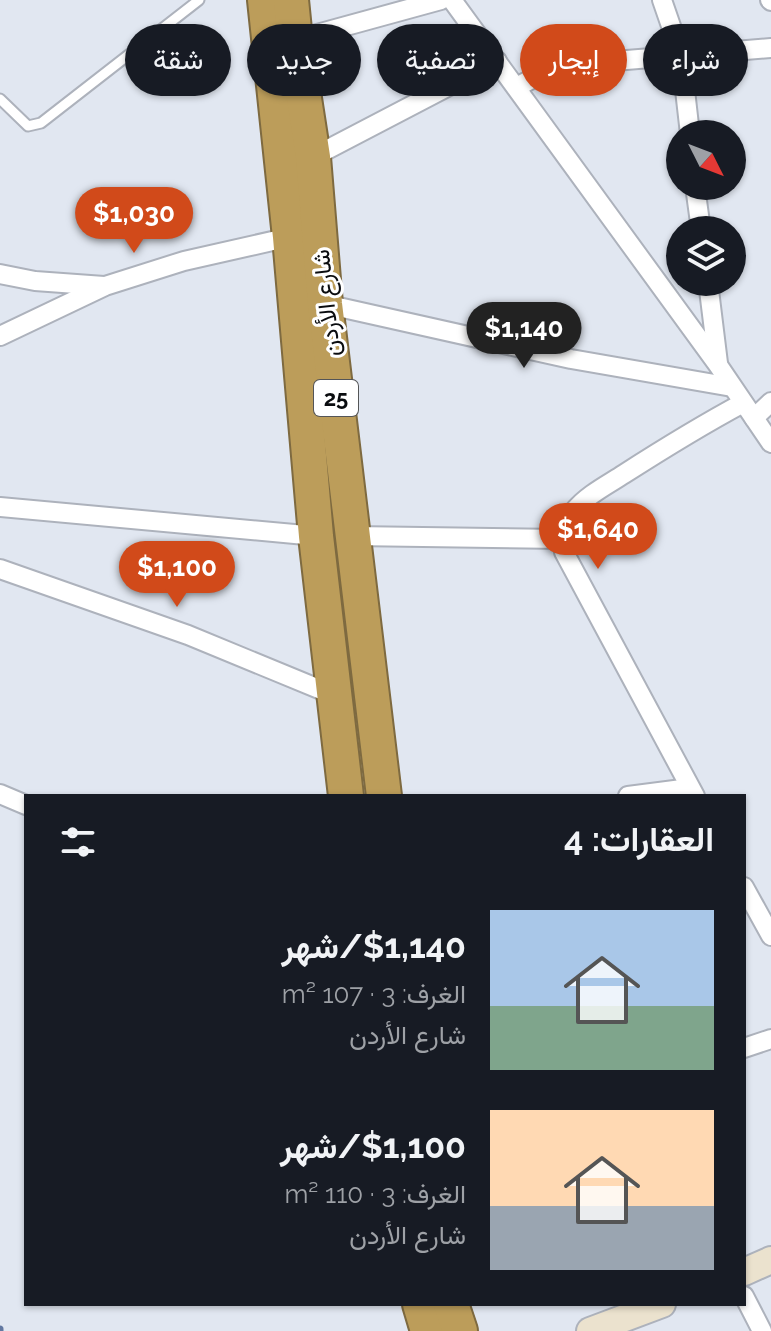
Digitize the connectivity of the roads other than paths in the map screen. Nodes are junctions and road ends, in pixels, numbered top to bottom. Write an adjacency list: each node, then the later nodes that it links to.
1 (199, 0): 19 (lane)
2 (265, 0): 22 (highway, شارع الأردن / 25)
3 (291, 0): 7 (highway, شارع الأردن / 25)
4 (441, 0): 8 (street)
5 (452, 0): 9 (street)
6 (662, 0): 10 (street)
7 (293, 24)
8 (353, 24)
9 (470, 24)
10 (670, 24)
11 (771, 48): 12 (street)
12 (748, 50)
13 (643, 58): 15 (street)
14 (504, 70): 15 (street)
15 (517, 87): 28 (street)
16 (304, 96): 21 (highway, شارع الأردن / 25)
17 (430, 96): 21 (street)
18 (686, 96): 20 (street)
19 (0, 99)
20 (688, 120)
21 (313, 157): 26 (highway, شارع الأردن / 25)
22 (290, 237): 24 (street); 34 (highway, شارع الأردن / 25)
23 (0, 274): 24 (street)
24 (105, 286): 27 (street)
25 (710, 296): 28 (street)
26 (325, 304): 29 (street); 35 (highway, شارع الأردن / 25)
27 (0, 336)
28 (718, 365): 29 (street)
29 (732, 387): 31 (street)
30 (771, 402): 31 (street)
31 (748, 411): 32 (street); 36 (street)
32 (771, 443)
33 (0, 507): 34 (street)
34 (316, 536): 38 (highway, شارع الأردن / 25)
35 (353, 536): 36 (street); 39 (highway, شارع الأردن / 25)
36 (562, 539): 41 (street)
37 (0, 569): 38 (street)
38 (336, 696): 40 (highway, شارع الأردن / 25)
39 (375, 735): 40 (highway); 44 (highway, شارع الأردن / 25)
40 (339, 738): 43 (highway, شارع الأردن / 25)
41 (692, 792): 45 (street)
42 (0, 794): 46 (street)
43 (346, 794)
44 (384, 794)
45 (660, 794)
46 (24, 804)
47 (746, 891): 48 (street)
48 (771, 936)
49 (771, 1039): 50 (street)
50 (746, 1047)
51 (771, 1260): 52 (street)
52 (746, 1271)
53 (746, 1300): 60 (street)
54 (421, 1306): 57 (highway)
55 (452, 1306): 58 (highway)
56 (657, 1306): 59 (street)
57 (428, 1331)
58 (460, 1331)
59 (590, 1331)
60 (762, 1331)

